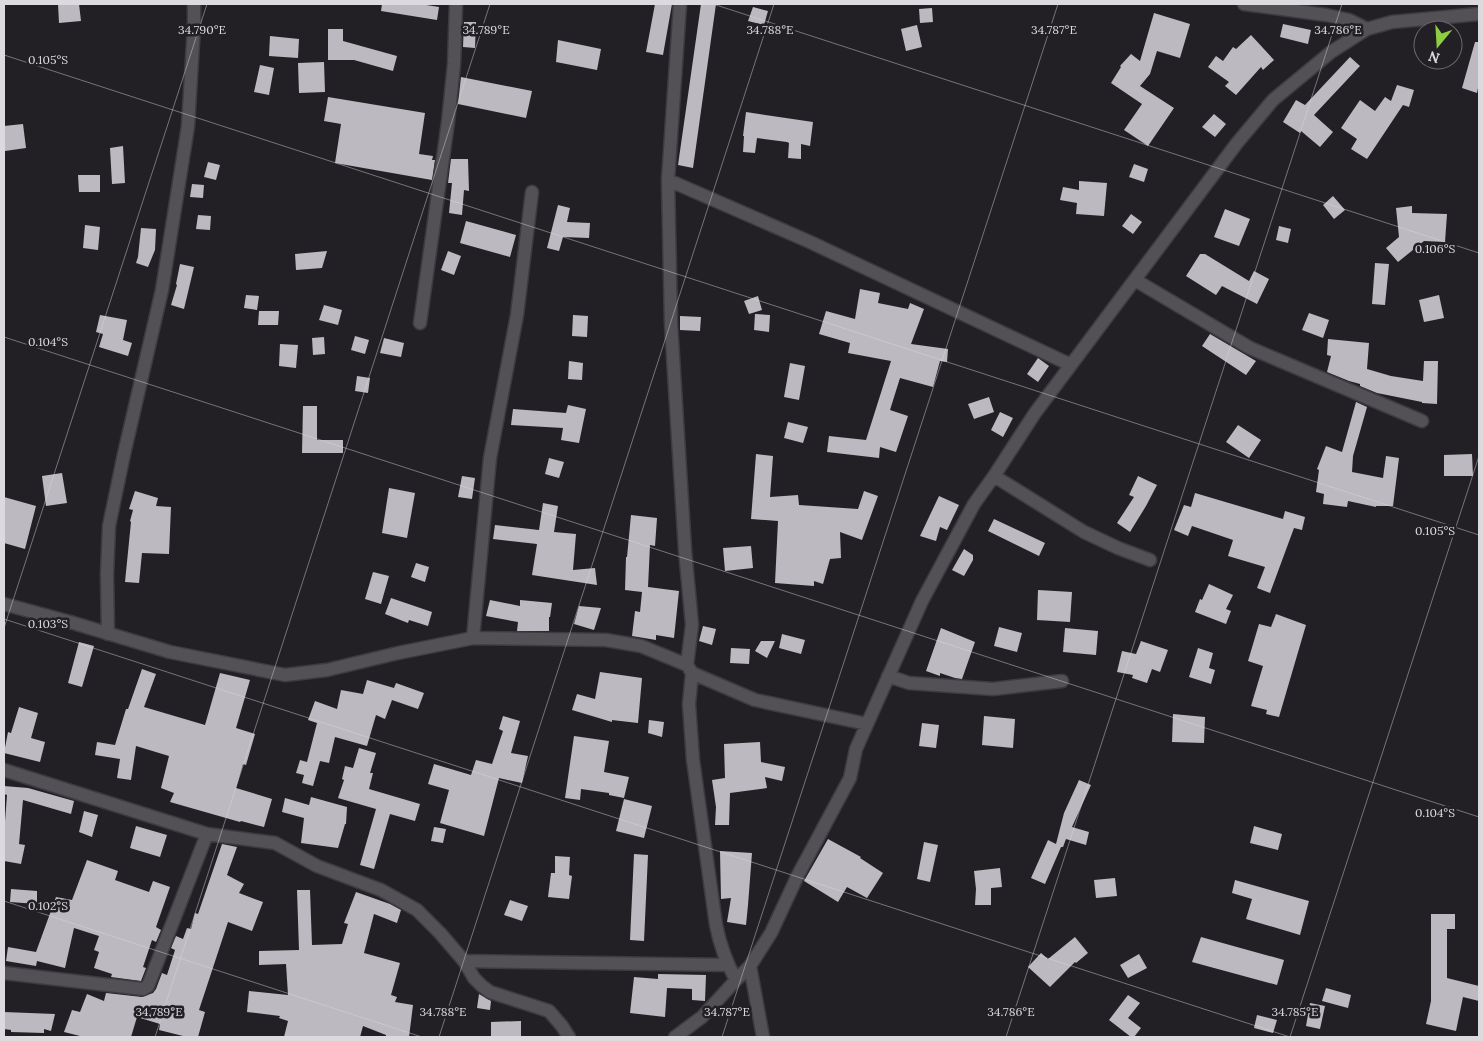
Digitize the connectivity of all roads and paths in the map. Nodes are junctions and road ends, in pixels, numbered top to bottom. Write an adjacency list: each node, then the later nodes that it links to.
1 (194, 4): 16 (street)
2 (456, 4): 10 (street)
3 (680, 4): 7 (street)
4 (1244, 4): 6 (street)
5 (1479, 14): 6 (street)
6 (1367, 29): 9 (street)
7 (668, 180): 11 (street); 18 (street)
8 (532, 192): 17 (street)
9 (1135, 280): 11 (street); 12 (street)
10 (420, 323)
11 (1071, 365): 13 (street)
12 (1422, 421)
13 (994, 476): 14 (street); 19 (street)
14 (1150, 560)
15 (4, 604): 16 (street)
16 (108, 634): 17 (street)
17 (473, 638): 18 (street)
18 (689, 669): 21 (street); 25 (street)
19 (888, 676): 20 (street); 21 (street)
20 (1062, 681)
21 (867, 724): 26 (street)
22 (4, 770): 23 (street)
23 (208, 834): 24 (street); 27 (street)
24 (464, 961): 25 (street); 29 (street)
25 (728, 965): 28 (street)
26 (750, 966): 28 (street); 31 (street)
27 (4, 973)
28 (736, 980): 30 (street)
29 (569, 1037)
30 (675, 1037)
31 (763, 1037)

